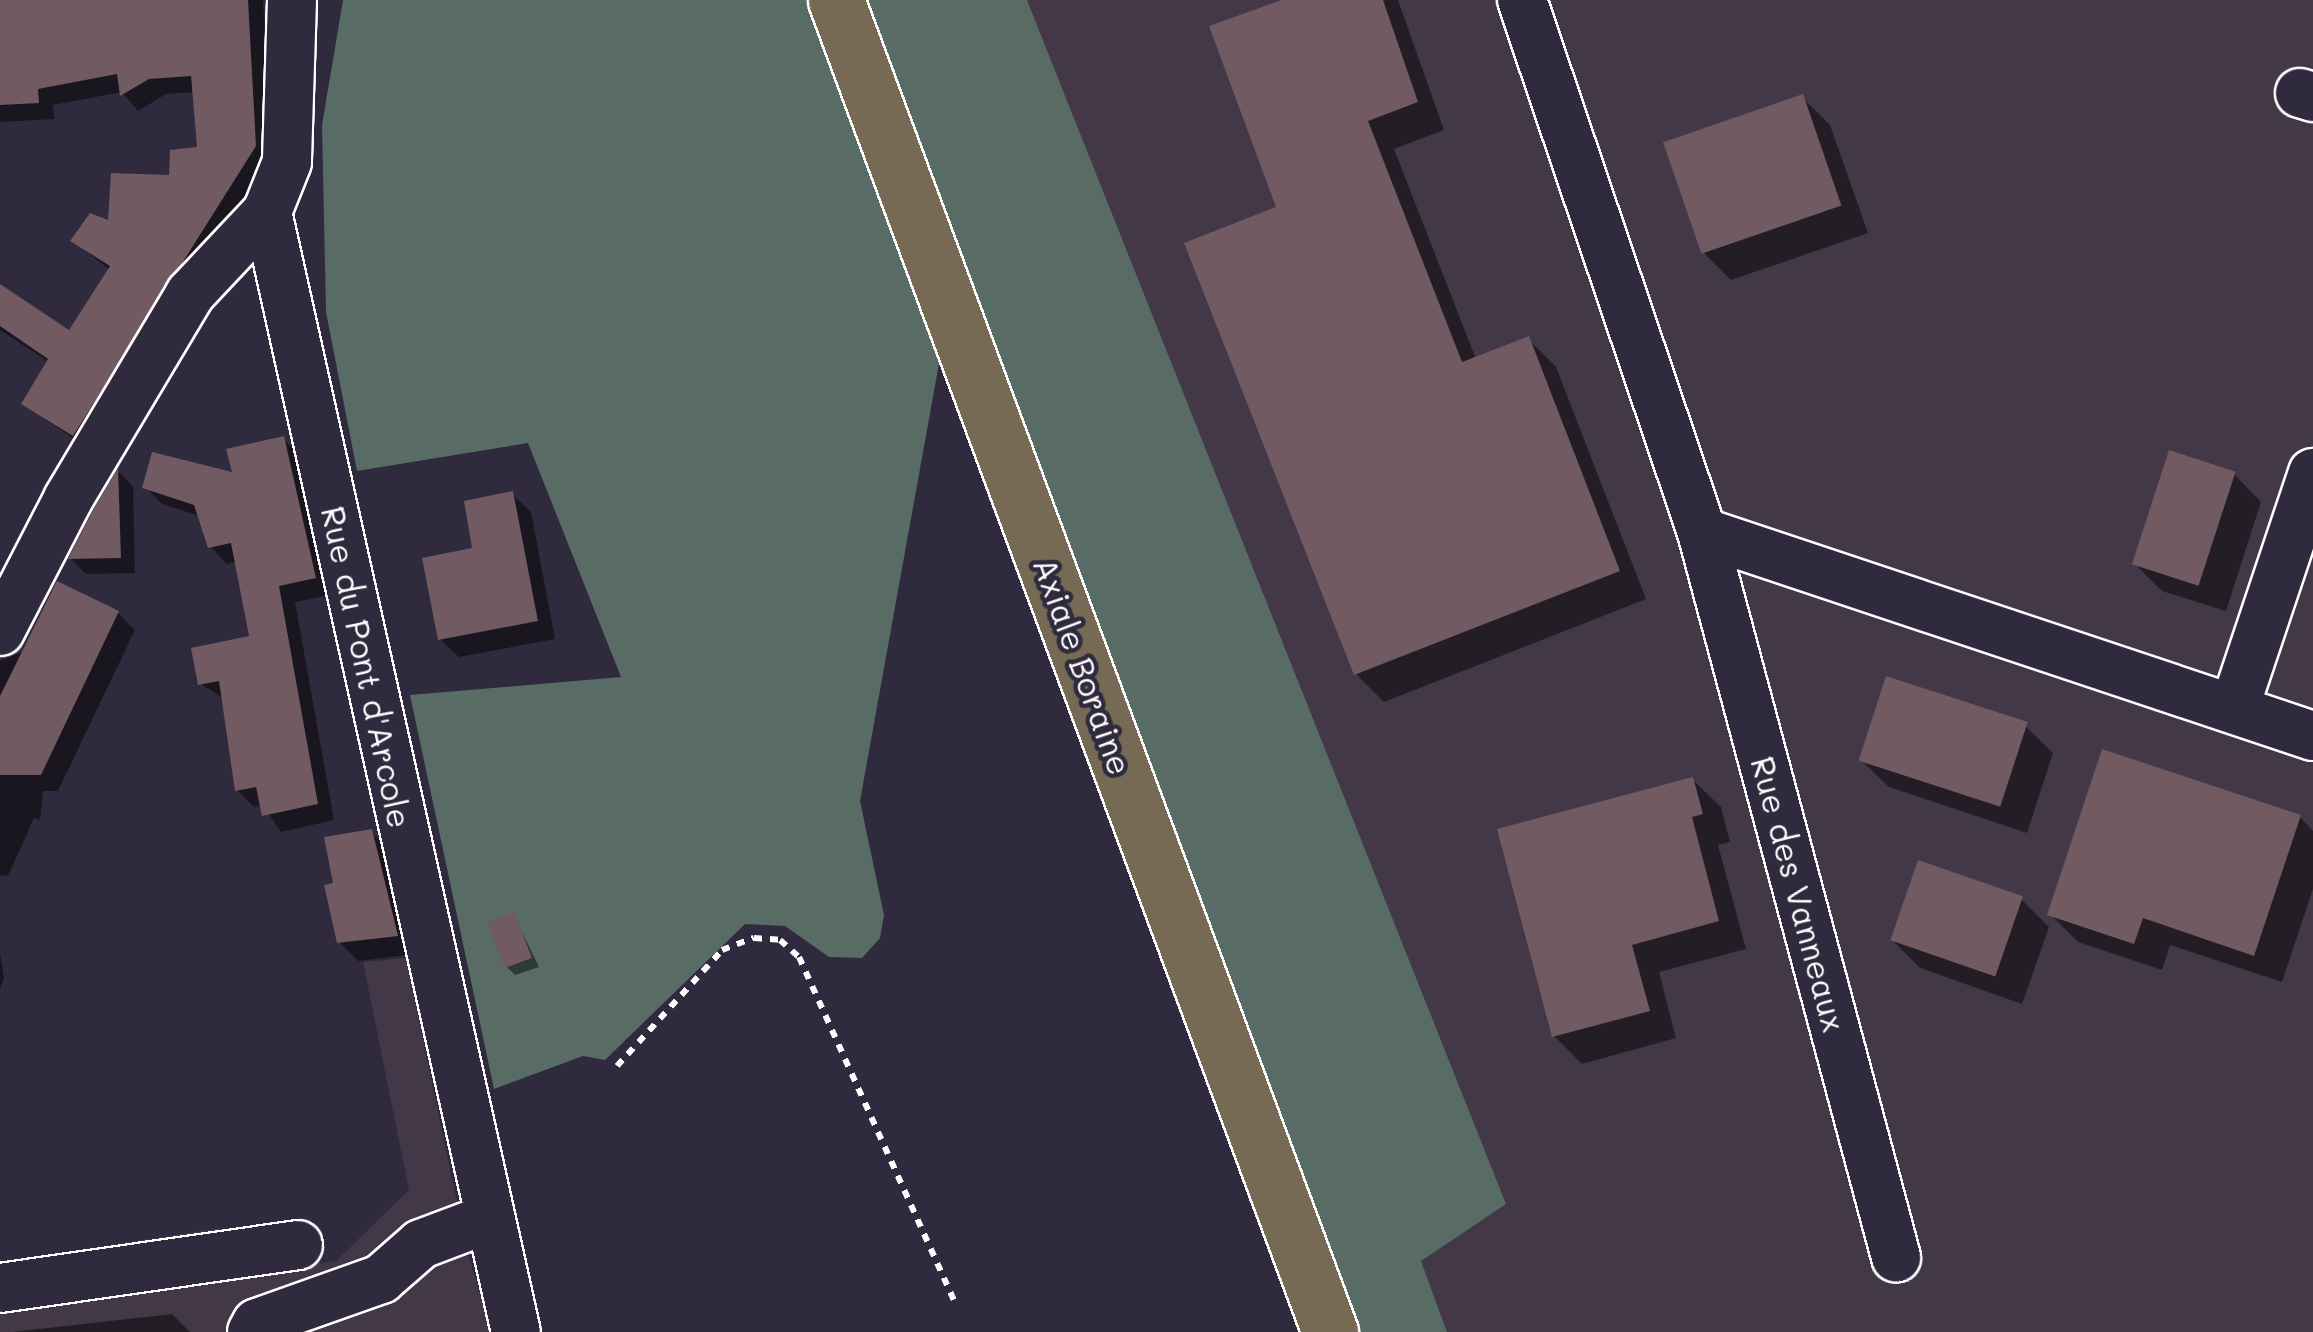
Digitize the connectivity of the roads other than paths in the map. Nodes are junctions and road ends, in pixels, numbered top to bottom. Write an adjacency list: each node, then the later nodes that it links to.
1 (292, 0): 4 (street)
2 (836, 0): 16 (main road, Axiale Boraine)
3 (1522, 0): 6 (street, Rue des Vanneaux)
4 (267, 212): 7 (street); 10 (street, Rue du Pont d'Arcole)
5 (2313, 472): 8 (street)
6 (1702, 532): 8 (street); 12 (street, Rue des Vanneaux)
7 (0, 631)
8 (2234, 709): 9 (street)
9 (2313, 736)
10 (488, 1219): 14 (street); 15 (street, Rue du Pont d'Arcole)
11 (298, 1245): 13 (street)
12 (1896, 1256)
13 (0, 1288)
14 (252, 1332)
15 (516, 1332)
16 (1330, 1332)

